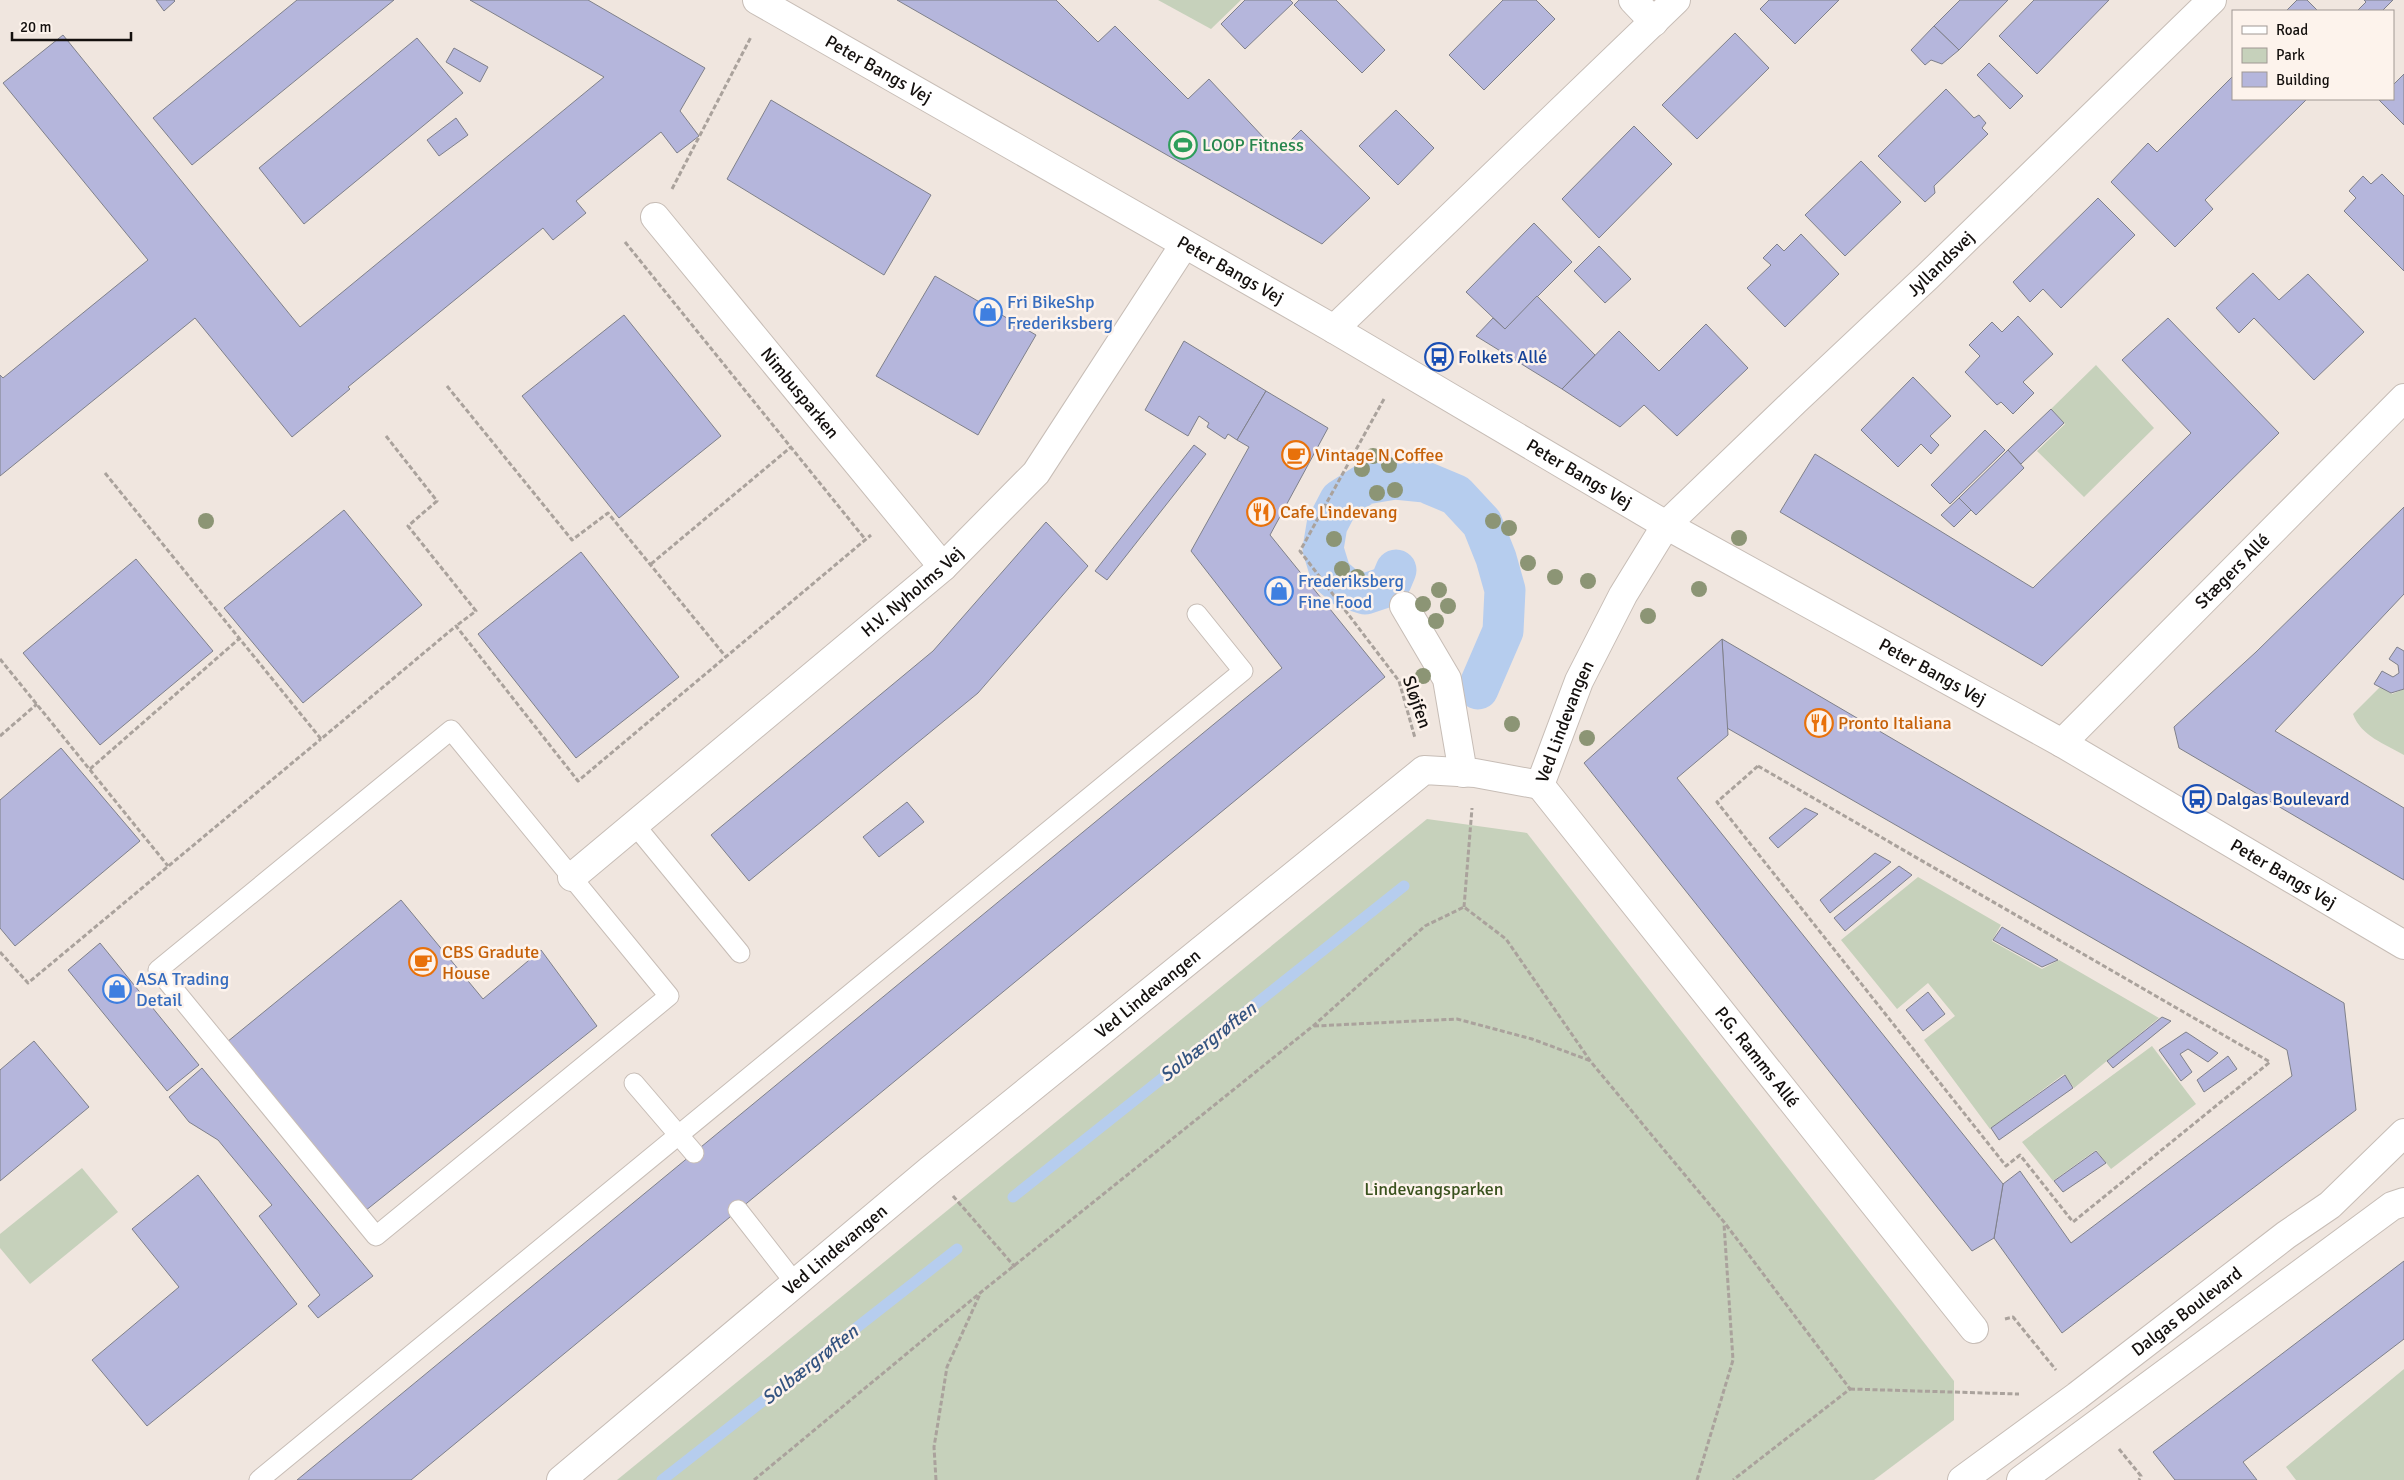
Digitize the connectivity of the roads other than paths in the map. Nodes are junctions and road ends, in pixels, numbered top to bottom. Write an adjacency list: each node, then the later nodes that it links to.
1 (1633, 0): 5 (street)
2 (1676, 0): 5 (street)
3 (2212, 0): 10 (street, Jyllandsvej)
4 (766, 2): 7 (street, Peter Bangs Vej)
5 (1654, 22): 8 (street)
6 (655, 218): 11 (street, Nimbusparken)
7 (1184, 245): 8 (street, Peter Bangs Vej); 11 (street, H.V. Nyholms Vej)
8 (1334, 329): 10 (street, Peter Bangs Vej)
9 (2404, 398): 14 (street, Stægers Allé)
10 (1666, 525): 14 (street, Peter Bangs Vej); 16 (street, Ved Lindevangen)
11 (943, 567): 17 (street, H.V. Nyholms Vej)
12 (1404, 606): 15 (street)
13 (1198, 614): 23 (lane)
14 (2062, 743): 19 (street, Peter Bangs Vej)
15 (1469, 773): 16 (street, Ved Lindevangen); 27 (street, Ved Lindevangen)
16 (1540, 785): 28 (street, P.G. Ramms Allé)
17 (634, 824): 18 (street, H.V. Nyholms Vej); 20 (lane)
18 (572, 877): 18 (lane)
19 (2404, 945)
20 (740, 952)
21 (634, 1083): 23 (lane)
22 (2404, 1133): 31 (street, Dalgas Boulevard)
23 (679, 1134): 24 (lane); 29 (lane)
24 (694, 1153)
25 (2404, 1202): 32 (street, Dalgas Boulevard)
26 (738, 1210): 27 (lane)
27 (795, 1283): 30 (street, Ved Lindevangen)
28 (1974, 1329)
29 (259, 1480)
30 (561, 1480)
31 (1962, 1480)
32 (2021, 1480)

